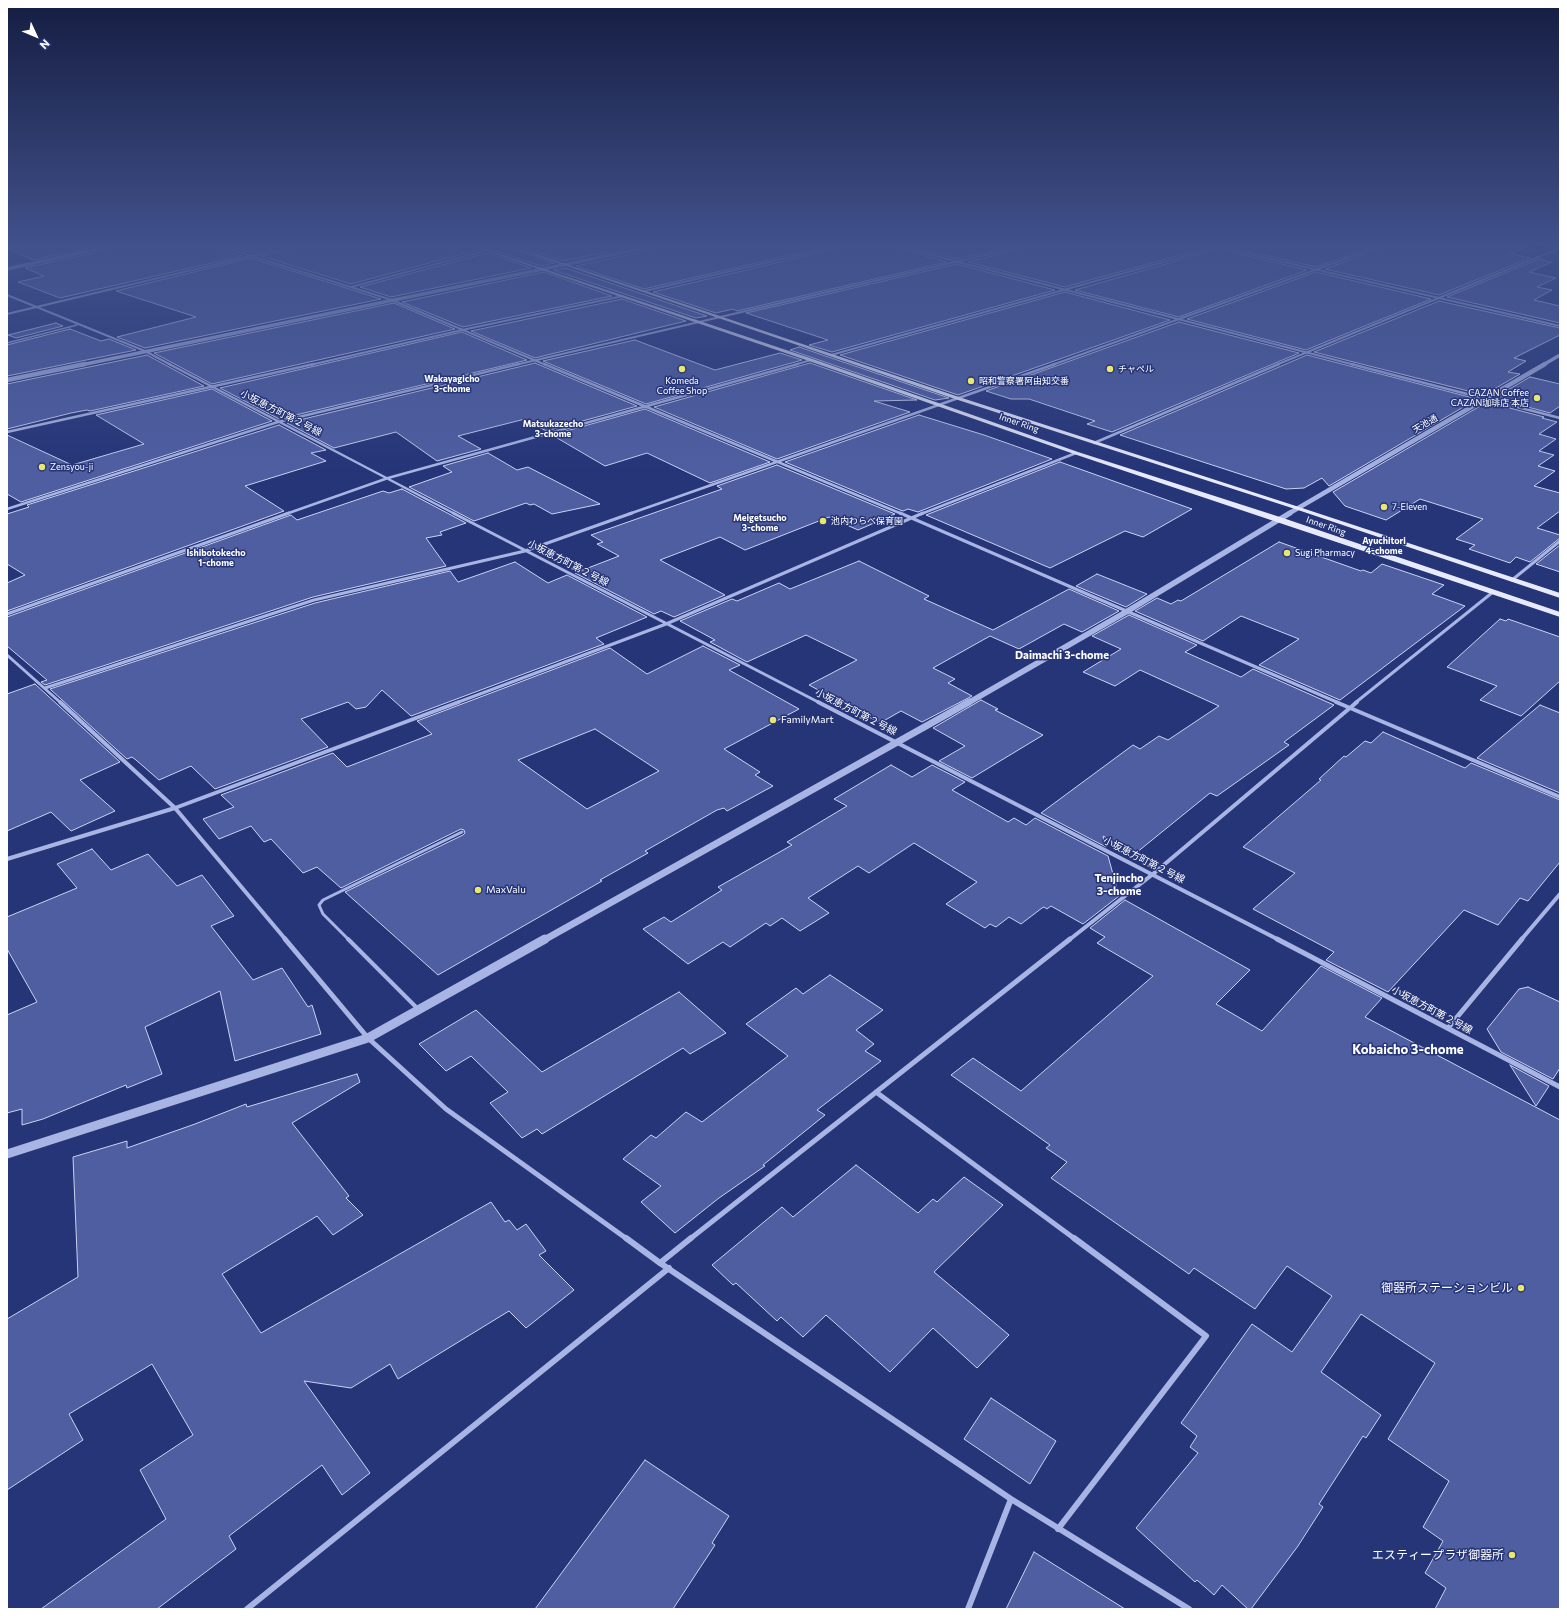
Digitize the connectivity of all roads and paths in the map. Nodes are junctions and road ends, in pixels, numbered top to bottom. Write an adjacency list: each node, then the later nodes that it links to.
1 (69, 321): 12 (street, 小坂恵方町第２号線)
2 (288, 321): 16 (street)
3 (442, 321): 14 (street)
4 (503, 321): 14 (street)
5 (730, 321): 18 (main road, Inner Ring)
6 (953, 321): 18 (street)
7 (1171, 321): 24 (street)
8 (1187, 321): 17 (street)
9 (1381, 321): 17 (street)
10 (1540, 321): 13 (street)
11 (698, 322): 20 (street); 21 (main road, Inner Ring)
12 (77, 325): 15 (lane); 16 (street, 小坂恵方町第２号線)
13 (1560, 326)
14 (462, 330): 20 (street); 23 (street)
15 (7, 343)
16 (144, 351): 22 (street); 23 (street, 小坂恵方町第２号線)
17 (1306, 352): 25 (street); 31 (street)
18 (831, 355): 24 (main road, Inner Ring)
19 (1560, 355): 25 (street, 天池通)
20 (535, 360): 27 (street); 29 (street)
21 (811, 360): 26 (main road, Inner Ring); 27 (street)
22 (7, 380)
23 (212, 387): 29 (street, 小坂恵方町第２号線); 30 (street)
24 (957, 398): 26 (street); 31 (main road, Inner Ring)
25 (1485, 398): 28 (street); 36 (street, 天池通)
26 (938, 405): 32 (main road, Inner Ring); 33 (street)
27 (646, 407): 33 (street); 34 (street)
28 (1560, 418)
29 (278, 422): 34 (street, 小坂恵方町第２号線); 35 (street)
30 (7, 432)
31 (1094, 443): 36 (main road, Inner Ring)
32 (1076, 453): 37 (street); 38 (main road, Inner Ring)
33 (776, 462): 37 (street); 40 (street)
34 (388, 478): 40 (street, 小坂恵方町第２号線); 45 (street)
35 (7, 508)
36 (1298, 508): 38 (street, 天池通); 41 (main road, Inner Ring)
37 (911, 518): 44 (street); 47 (street)
38 (1280, 520): 42 (main road, Inner Ring); 44 (street, 天池通)
39 (1560, 541): 41 (street)
40 (525, 551): 47 (street, 小坂恵方町第２号線); 49 (street)
41 (1512, 580): 43 (main road, Inner Ring)
42 (1493, 592): 46 (main road, Inner Ring); 50 (street)
43 (1560, 596)
44 (1126, 612): 50 (street); 51 (street, 天池通)
45 (7, 614)
46 (1560, 615)
47 (666, 624): 51 (street, 小坂恵方町第２号線); 53 (street)
48 (7, 655): 49 (street)
49 (45, 688): 53 (street)
50 (1350, 707): 52 (street); 56 (street)
51 (897, 743): 56 (street, 小坂恵方町第２号線); 58 (street, 天池通)
52 (1560, 797)
53 (175, 808): 55 (street); 60 (street)
54 (462, 832): 58 (lane)
55 (7, 859)
56 (1153, 874): 59 (street, 小坂恵方町第２号線); 62 (street)
57 (1560, 894): 59 (street)
58 (419, 1010): 60 (street, 天池通)
59 (1448, 1028): 61 (street, 小坂恵方町第２号線)
60 (368, 1038): 63 (street, 天池通); 64 (street)
61 (1560, 1087)
62 (876, 1092): 64 (street); 67 (street)
63 (7, 1154)
64 (660, 1263): 65 (street)
65 (669, 1268): 66 (street); 68 (street)
66 (1011, 1499): 67 (street); 69 (street)
67 (1058, 1529): 70 (street)
68 (247, 1609)
69 (968, 1609)
70 (1189, 1609)

